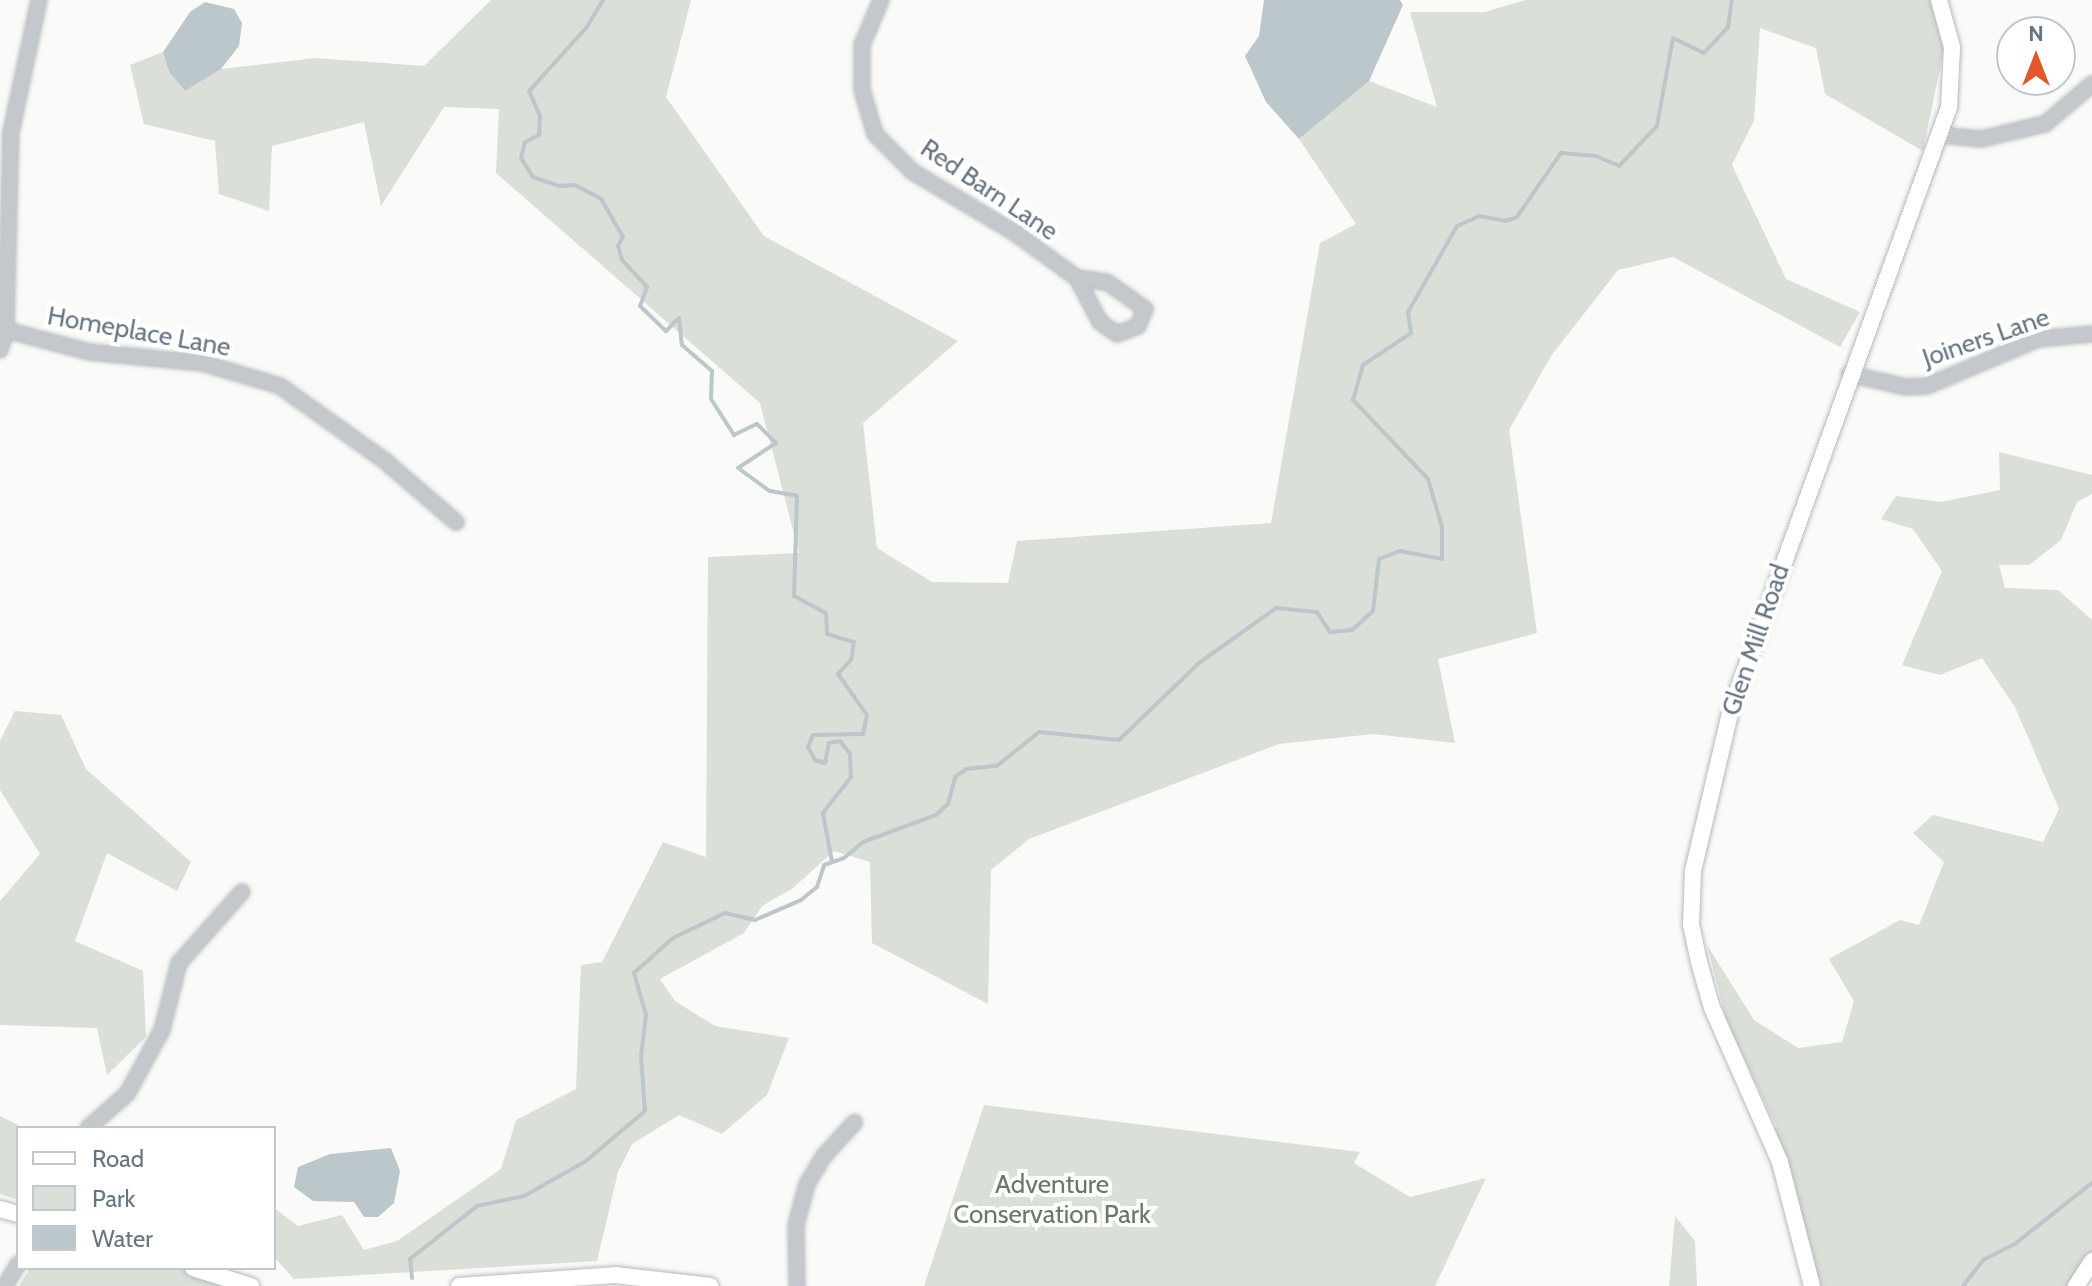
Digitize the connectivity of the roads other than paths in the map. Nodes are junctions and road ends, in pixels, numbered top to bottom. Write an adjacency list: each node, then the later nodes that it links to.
1 (39, 0): 7 (street)
2 (881, 0): 6 (street, Red Barn Lane)
3 (1939, 0): 5 (main road, Glen Mill Road)
4 (2092, 84): 5 (street)
5 (1940, 135): 10 (main road, Glen Mill Road)
6 (1077, 278): 6 (street, Red Barn Lane)
7 (6, 330): 9 (street); 11 (street, Homeplace Lane)
8 (2092, 334): 10 (street, Joiners Lane)
9 (0, 350)
10 (1849, 374): 23 (main road, Glen Mill Road)
11 (456, 522)
12 (242, 892): 14 (street)
13 (855, 1122): 22 (street)
14 (90, 1126)
15 (2092, 1261): 24 (main road)
16 (16, 1267): 18 (street)
17 (199, 1270): 19 (main road)
18 (5, 1286)
19 (251, 1286)
20 (459, 1286): 21 (main road)
21 (710, 1286)
22 (797, 1286)
23 (1812, 1286)
24 (2076, 1286)

